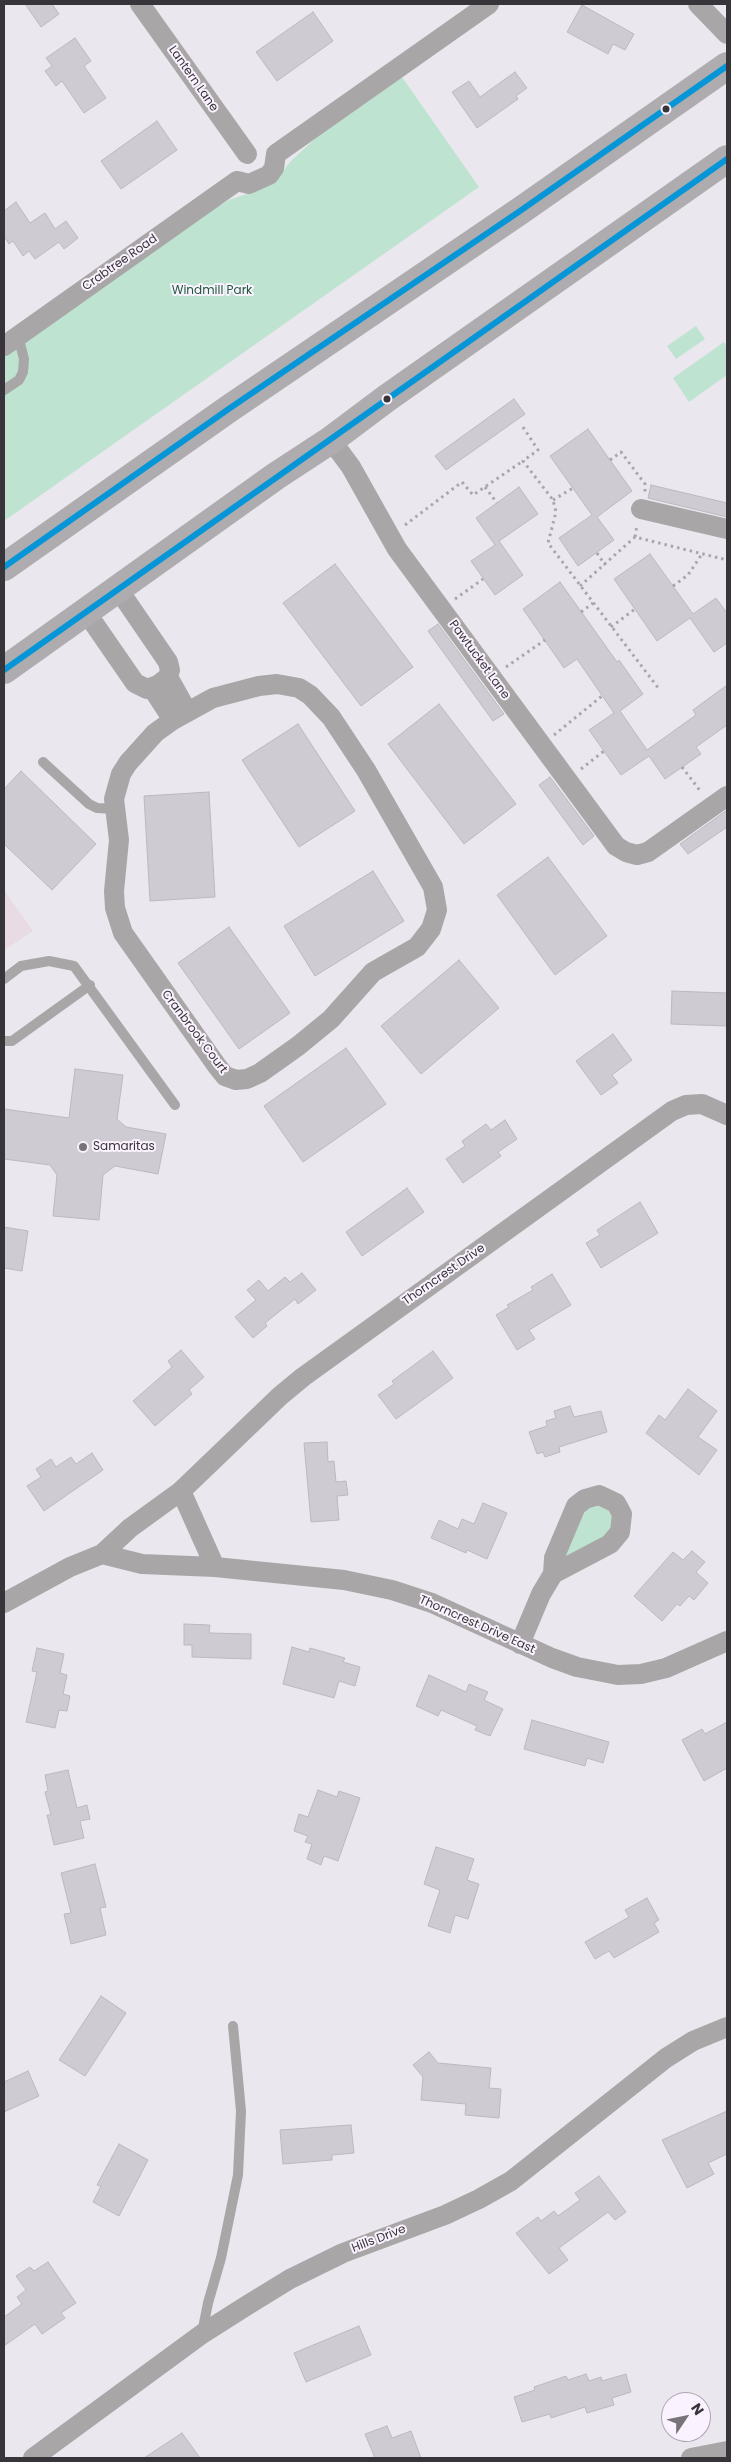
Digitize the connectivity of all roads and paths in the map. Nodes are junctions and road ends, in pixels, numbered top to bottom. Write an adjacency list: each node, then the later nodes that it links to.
1 (140, 4): 6 (street, Lantern Lane)
2 (489, 4): 7 (street)
3 (698, 4): 4 (street)
4 (727, 34)
5 (727, 66): 28 (highway)
6 (247, 154): 7 (street); 9 (street)
7 (276, 154): 9 (street)
8 (727, 159): 13 (highway)
9 (237, 180): 10 (street, Crabtree Road)
10 (8, 342): 11 (lane)
11 (4, 390)
12 (523, 428): 15 (path)
13 (331, 440): 32 (highway); 51 (street, Pawtucket Lane)
14 (610, 460): 20 (path)
15 (523, 461): 16 (path); 18 (path)
16 (485, 487): 19 (path); 22 (path)
17 (573, 488): 18 (path)
18 (553, 500): 30 (path)
19 (497, 503)
20 (641, 509): 21 (street); 23 (path)
21 (727, 529)
22 (404, 531)
23 (635, 537): 25 (path); 27 (path)
24 (597, 553): 27 (path)
25 (702, 554): 26 (path); 31 (path)
26 (727, 560)
27 (605, 565): 30 (path)
28 (4, 567)
29 (484, 578): 33 (path)
30 (580, 586): 34 (path)
31 (672, 586)
32 (118, 589): 36 (highway); 42 (street)
33 (450, 602)
34 (593, 603): 37 (path); 38 (path)
35 (635, 609): 38 (path)
36 (86, 612): 40 (highway); 42 (street)
37 (581, 612)
38 (611, 627): 43 (path)
39 (544, 640): 41 (path)
40 (4, 670)
41 (500, 671)
42 (160, 683): 45 (street)
43 (658, 689)
44 (602, 696): 46 (path)
45 (180, 715): 53 (street, Cranbrook Court); 53 (street, Cranbrook Court)
46 (549, 738)
47 (604, 751): 50 (path)
48 (43, 762): 53 (lane)
49 (682, 767): 52 (path)
50 (575, 774)
51 (727, 796)
52 (706, 799)
53 (115, 810)
54 (4, 979): 55 (lane)
55 (90, 985): 56 (lane); 57 (lane)
56 (4, 1041)
57 (175, 1105)
58 (727, 1115): 59 (street, Thorncrest Drive)
59 (181, 1490): 60 (street, Thorncrest Drive); 61 (street)
60 (102, 1554): 61 (street, Thorncrest Drive East); 63 (street, Thorncrest Drive)
61 (215, 1566): 65 (street, Thorncrest Drive East)
62 (553, 1574): 65 (street)
63 (4, 1603)
64 (727, 1641): 65 (street, Thorncrest Drive East)
65 (520, 1644)
66 (233, 2026): 68 (lane)
67 (727, 2027): 68 (street, Hills Drive)
68 (202, 2334): 70 (street, Hills Drive)
69 (727, 2451): 71 (street)
70 (33, 2458)
71 (691, 2458)

